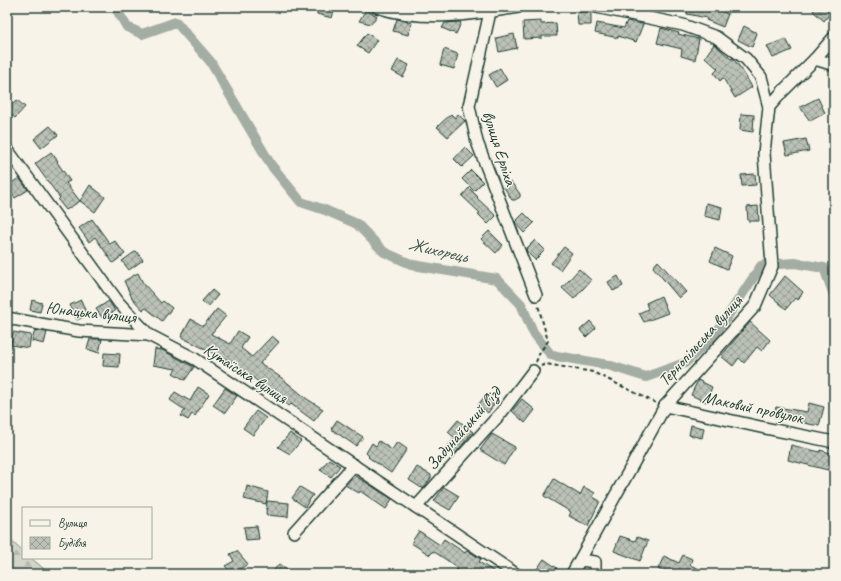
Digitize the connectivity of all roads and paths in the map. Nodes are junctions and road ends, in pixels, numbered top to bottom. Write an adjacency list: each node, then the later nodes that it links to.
1 (377, 7): 4 (street)
2 (518, 7): 4 (street)
3 (596, 7): 8 (street)
4 (489, 9): 10 (street, вулиця Ерліха)
5 (834, 37): 6 (street)
6 (815, 59): 7 (street); 8 (street)
7 (834, 65)
8 (769, 107): 15 (street, Тернопільська вулиця)
9 (7, 149): 12 (street, Кутаїська вулиця)
10 (536, 295): 13 (path)
11 (7, 318): 12 (street, Юнацька вулиця)
12 (149, 335): 17 (street, Кутаїська вулиця)
13 (540, 352)
14 (533, 370): 15 (path); 18 (street, Задунайський в’їзд)
15 (665, 406): 16 (street, Маковий провулок); 20 (street, Тернопільська вулиця)
16 (834, 442)
17 (354, 465): 18 (street, Кутаїська вулиця); 19 (street)
18 (416, 507): 21 (street, Кутаїська вулиця)
19 (294, 532)
20 (580, 560): 22 (street, Тернопільська вулиця); 23 (street)
21 (516, 574)
22 (572, 574)
23 (595, 574)

